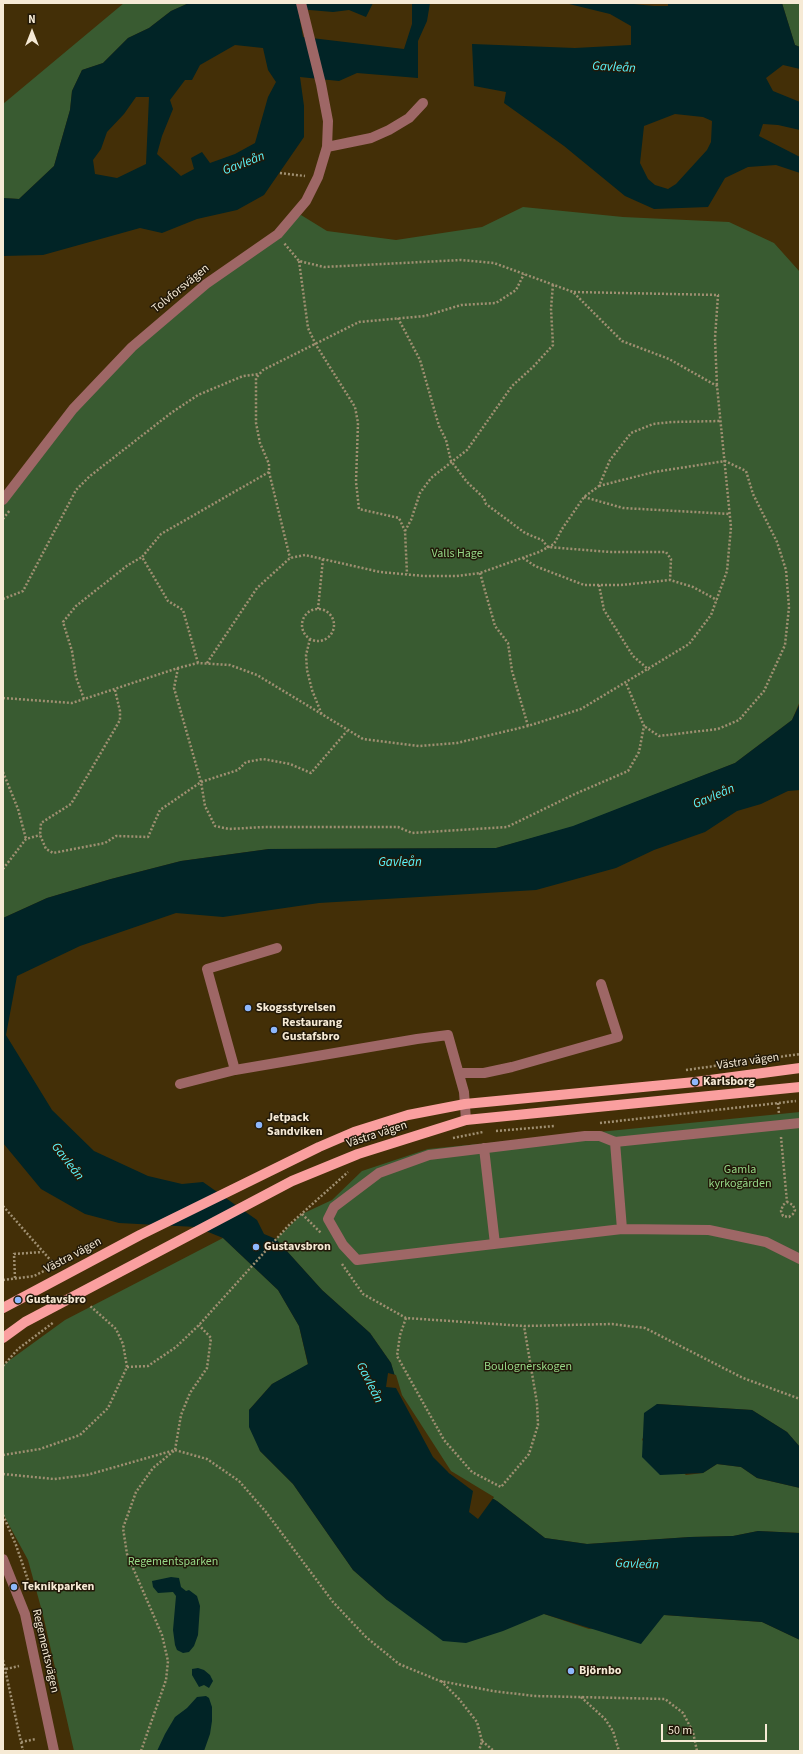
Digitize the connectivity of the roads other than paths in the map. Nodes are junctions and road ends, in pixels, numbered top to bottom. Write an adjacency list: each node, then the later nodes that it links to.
1 (301, 3): 3 (street, Tolvforsvägen)
2 (423, 103): 3 (street)
3 (327, 147): 4 (street, Tolvforsvägen)
4 (3, 500)
5 (277, 948): 8 (street)
6 (601, 984): 9 (street)
7 (800, 1068): 12 (main road, Västra vägen)
8 (235, 1070): 9 (street); 10 (street)
9 (459, 1073): 12 (street)
10 (180, 1084)
11 (800, 1087): 13 (main road, Västra vägen)
12 (465, 1104): 13 (street); 20 (main road, Västra vägen)
13 (466, 1120): 21 (main road, Västra vägen)
14 (800, 1123): 15 (street)
15 (614, 1142): 16 (street); 17 (street)
16 (484, 1148): 18 (street); 18 (street)
17 (622, 1229): 18 (street); 19 (street)
18 (495, 1244)
19 (800, 1259)
20 (3, 1308)
21 (3, 1338)
22 (3, 1559): 23 (street, Regementsvägen)
23 (54, 1751)

